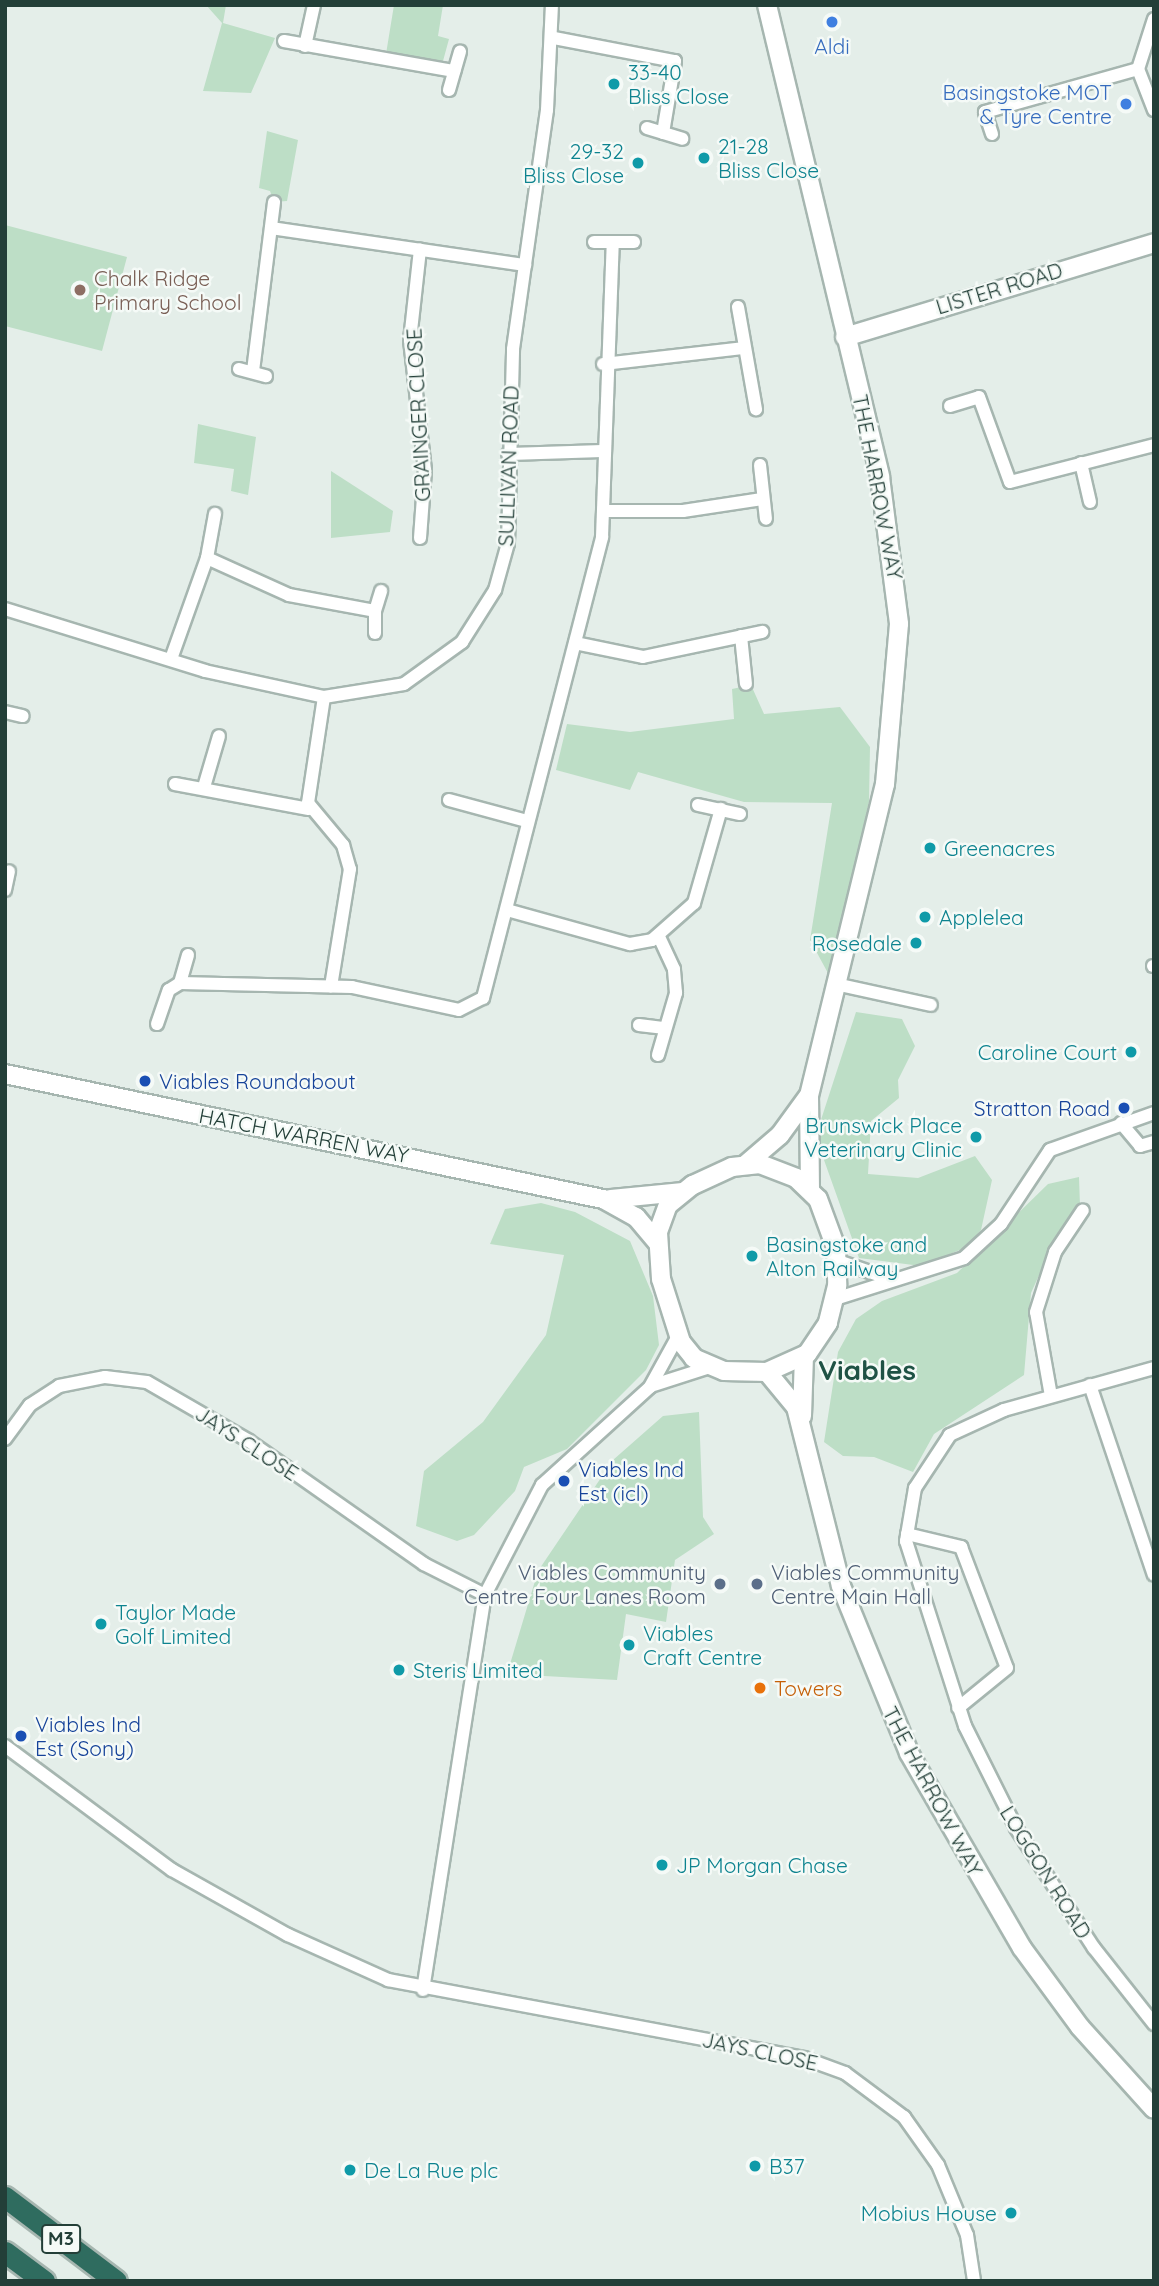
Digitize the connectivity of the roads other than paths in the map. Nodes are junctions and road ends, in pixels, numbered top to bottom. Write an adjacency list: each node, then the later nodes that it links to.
1 (314, 5): 7 (street)
2 (552, 5): 5 (street, SULLIVAN ROAD)
3 (767, 5): 26 (street, THE HARROW WAY)
4 (1154, 19): 9 (street)
5 (554, 38): 14 (street); 24 (street, SULLIVAN ROAD)
6 (284, 41): 7 (street)
7 (305, 46): 10 (street)
8 (460, 52): 10 (street)
9 (1138, 69): 12 (street); 15 (street)
10 (454, 71): 11 (street)
11 (449, 90)
12 (1154, 110)
13 (647, 128): 14 (street)
14 (663, 133): 16 (street)
15 (992, 135)
16 (681, 139)
17 (274, 202): 18 (street)
18 (271, 228): 23 (street); 30 (street)
19 (594, 242): 21 (street)
20 (634, 242): 21 (street)
21 (613, 243): 28 (street)
22 (1154, 243): 26 (street, LISTER ROAD)
23 (421, 250): 24 (street); 44 (street, GRAINGER CLOSE)
24 (525, 265): 36 (street, SULLIVAN ROAD)
25 (737, 307): 27 (street)
26 (845, 337): 73 (street, THE HARROW WAY)
27 (743, 348): 28 (street); 33 (street)
28 (603, 364): 35 (street)
29 (239, 369): 30 (street)
30 (253, 371): 31 (street)
31 (266, 376)
32 (950, 406): 37 (street)
33 (756, 409)
34 (1154, 445): 37 (street)
35 (604, 451): 36 (street); 41 (street)
36 (508, 454): 55 (street, SULLIVAN ROAD)
37 (1082, 463): 40 (street)
38 (760, 464): 39 (street)
39 (762, 499): 41 (street); 43 (street)
40 (1090, 502)
41 (604, 511): 52 (street)
42 (215, 514): 45 (street)
43 (766, 519)
44 (420, 538)
45 (207, 558): 48 (street); 53 (street)
46 (381, 591): 48 (street)
47 (5, 610): 53 (street, SULLIVAN ROAD)
48 (375, 611): 50 (street)
49 (762, 632): 51 (street)
50 (375, 633)
51 (741, 636): 52 (street); 54 (street)
52 (575, 643): 66 (street)
53 (172, 659): 55 (street, SULLIVAN ROAD)
54 (746, 684)
55 (324, 697): 63 (street)
56 (5, 712): 57 (street)
57 (23, 716)
58 (219, 736): 60 (street)
59 (175, 784): 60 (street)
60 (204, 787): 63 (street)
61 (449, 800): 66 (street)
62 (698, 804): 64 (street)
63 (309, 809): 74 (street)
64 (721, 809): 65 (street); 70 (street)
65 (740, 814)
66 (527, 821): 69 (street)
67 (9, 871): 68 (street)
68 (5, 890)
69 (507, 910): 70 (street); 74 (street)
70 (659, 937): 78 (street)
71 (188, 955): 72 (street)
72 (180, 983): 74 (street); 76 (street)
73 (835, 984): 75 (street); 81 (street, THE HARROW WAY)
74 (331, 986)
75 (931, 1005)
76 (157, 1024)
77 (639, 1025): 78 (street)
78 (664, 1028): 79 (street)
79 (658, 1055)
80 (5, 1074): 88 (street, HATCH WARREN WAY)
81 (809, 1095): 85 (street, THE HARROW WAY); 86 (street, THE HARROW WAY)
82 (1154, 1113): 83 (street)
83 (1121, 1123): 84 (street); 92 (street)
84 (1154, 1142)
85 (745, 1165): 86 (street); 87 (street)
86 (810, 1188): 91 (street)
87 (685, 1191): 88 (street, HATCH WARREN WAY); 90 (street)
88 (603, 1199): 90 (street, HATCH WARREN WAY)
89 (1083, 1210): 101 (street)
90 (657, 1242): 94 (street)
91 (838, 1261): 92 (street); 93 (street)
92 (897, 1280): 93 (street)
93 (835, 1298): 95 (street)
94 (678, 1336): 96 (street); 100 (street)
95 (804, 1356): 98 (street); 102 (street, THE HARROW WAY)
96 (710, 1367): 98 (street); 100 (street)
97 (1154, 1368): 99 (street, LOGGON ROAD)
98 (767, 1372): 102 (street, THE HARROW WAY)
99 (1090, 1385): 101 (street, LOGGON ROAD); 105 (street)
100 (650, 1387): 107 (street)
101 (1051, 1396): 104 (street, LOGGON ROAD)
102 (803, 1427): 112 (street, THE HARROW WAY)
103 (5, 1439): 107 (street, JAYS CLOSE)
104 (907, 1534): 108 (street, LOGGON ROAD); 108 (street)
105 (1150, 1554): 106 (street)
106 (1154, 1576)
107 (485, 1595): 110 (street)
108 (958, 1708): 111 (street, LOGGON ROAD)
109 (5, 1746): 110 (street, JAYS CLOSE)
110 (423, 1990): 117 (street, JAYS CLOSE)
111 (1154, 2024)
112 (1154, 2109)
113 (5, 2197): 116 (highway, M3)
114 (5, 2252): 115 (highway, M3)
115 (44, 2281)
116 (116, 2281)
117 (974, 2281)

